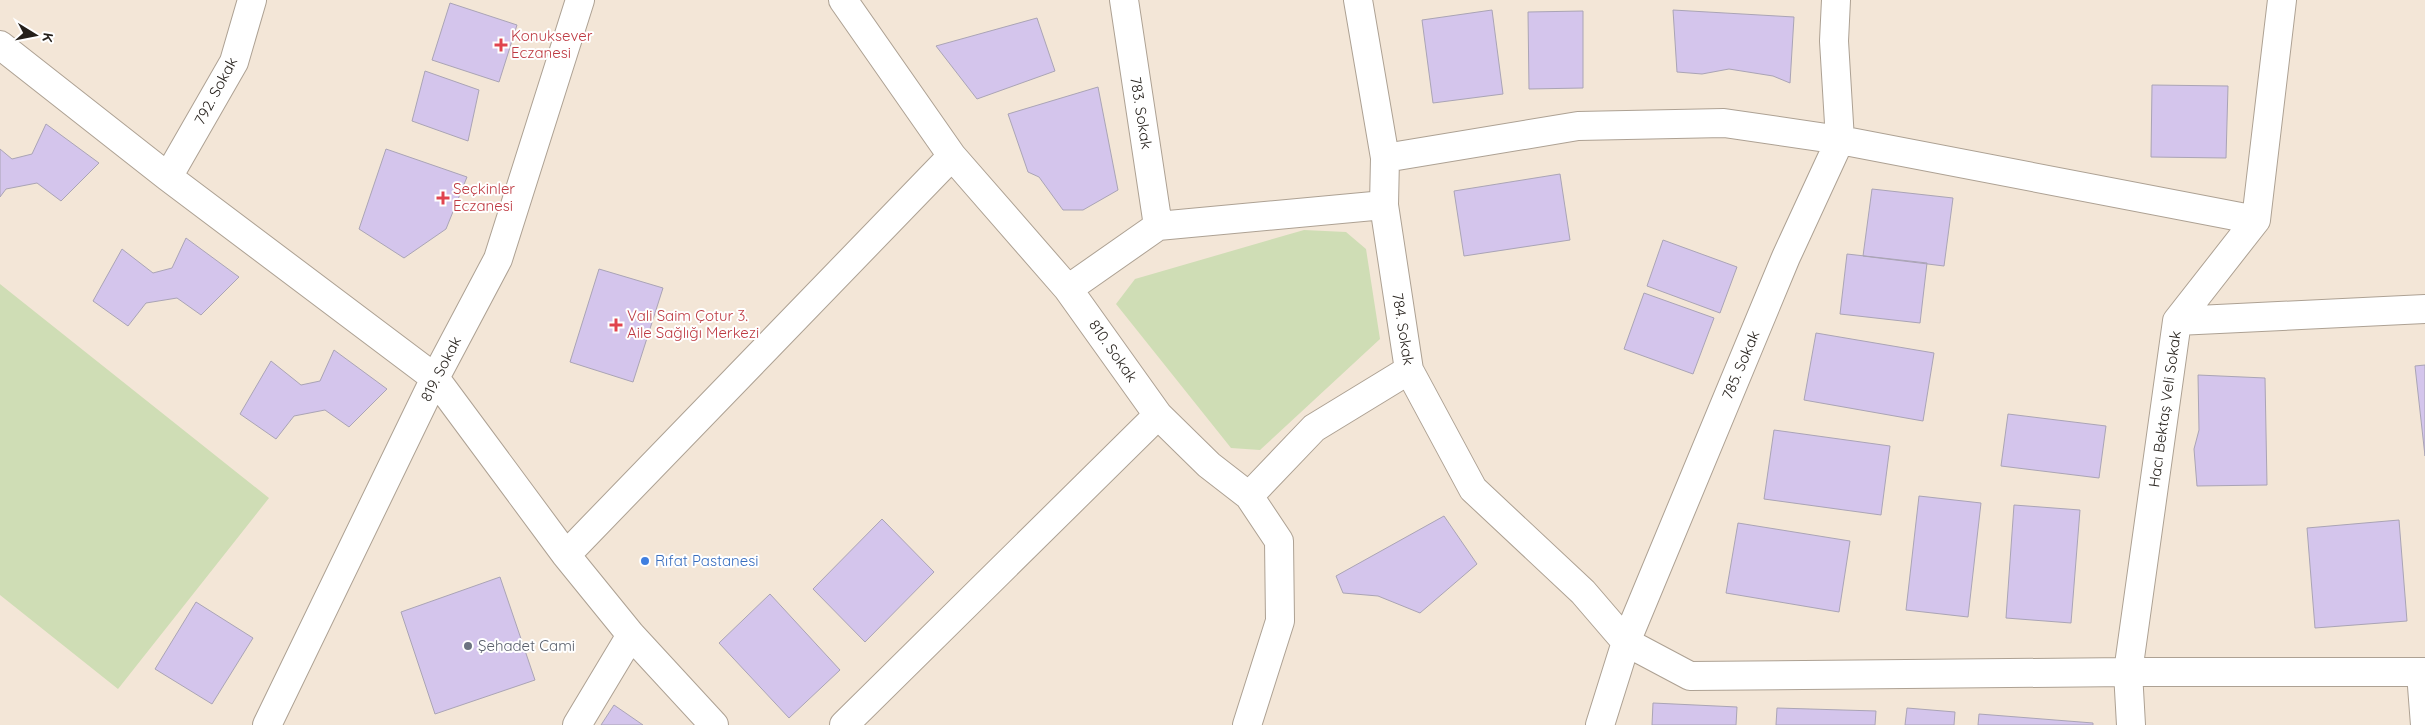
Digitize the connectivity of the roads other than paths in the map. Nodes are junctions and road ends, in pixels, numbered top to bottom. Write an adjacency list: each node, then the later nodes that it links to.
1 (252, 0): 12 (street, 792. Sokak)
2 (580, 0): 20 (street, 819. Sokak)
3 (843, 0): 10 (street, 810. Sokak)
4 (1124, 0): 15 (street, 783. Sokak)
5 (1358, 0): 11 (street, 784. Sokak)
6 (1836, 0): 9 (street, 785. Sokak)
7 (2282, 0): 14 (street)
8 (0, 45): 12 (street)
9 (1840, 140): 11 (street); 14 (street); 25 (street, 785. Sokak)
10 (952, 156): 16 (street, 810. Sokak); 23 (street)
11 (1385, 158): 13 (street, 784. Sokak)
12 (168, 176): 20 (street)
13 (1384, 205): 15 (street); 19 (street, 784. Sokak)
14 (2256, 220): 18 (street, Hacı Bektaş Veli Sokak)
15 (1158, 226): 16 (street)
16 (1068, 289): 21 (street, 810. Sokak)
17 (2425, 309): 18 (street)
18 (2177, 322): 26 (street, Hacı Bektaş Veli Sokak)
19 (1409, 370): 22 (street); 25 (street, 784. Sokak)
20 (435, 378): 23 (street); 28 (street, 819. Sokak)
21 (1158, 415): 22 (street, 810. Sokak); 31 (street)
22 (1249, 496): 32 (street, 810. Sokak)
23 (566, 555): 24 (street)
24 (631, 635): 29 (street); 30 (street)
25 (1626, 642): 26 (street); 33 (street, 785. Sokak)
26 (2128, 672): 27 (street); 34 (street, Hacı Bektaş Veli Sokak)
27 (2423, 672): 35 (street)
28 (267, 725)
29 (577, 725)
30 (714, 725)
31 (844, 725)
32 (1247, 725)
33 (1600, 725)
34 (2130, 725)
35 (2424, 725)

